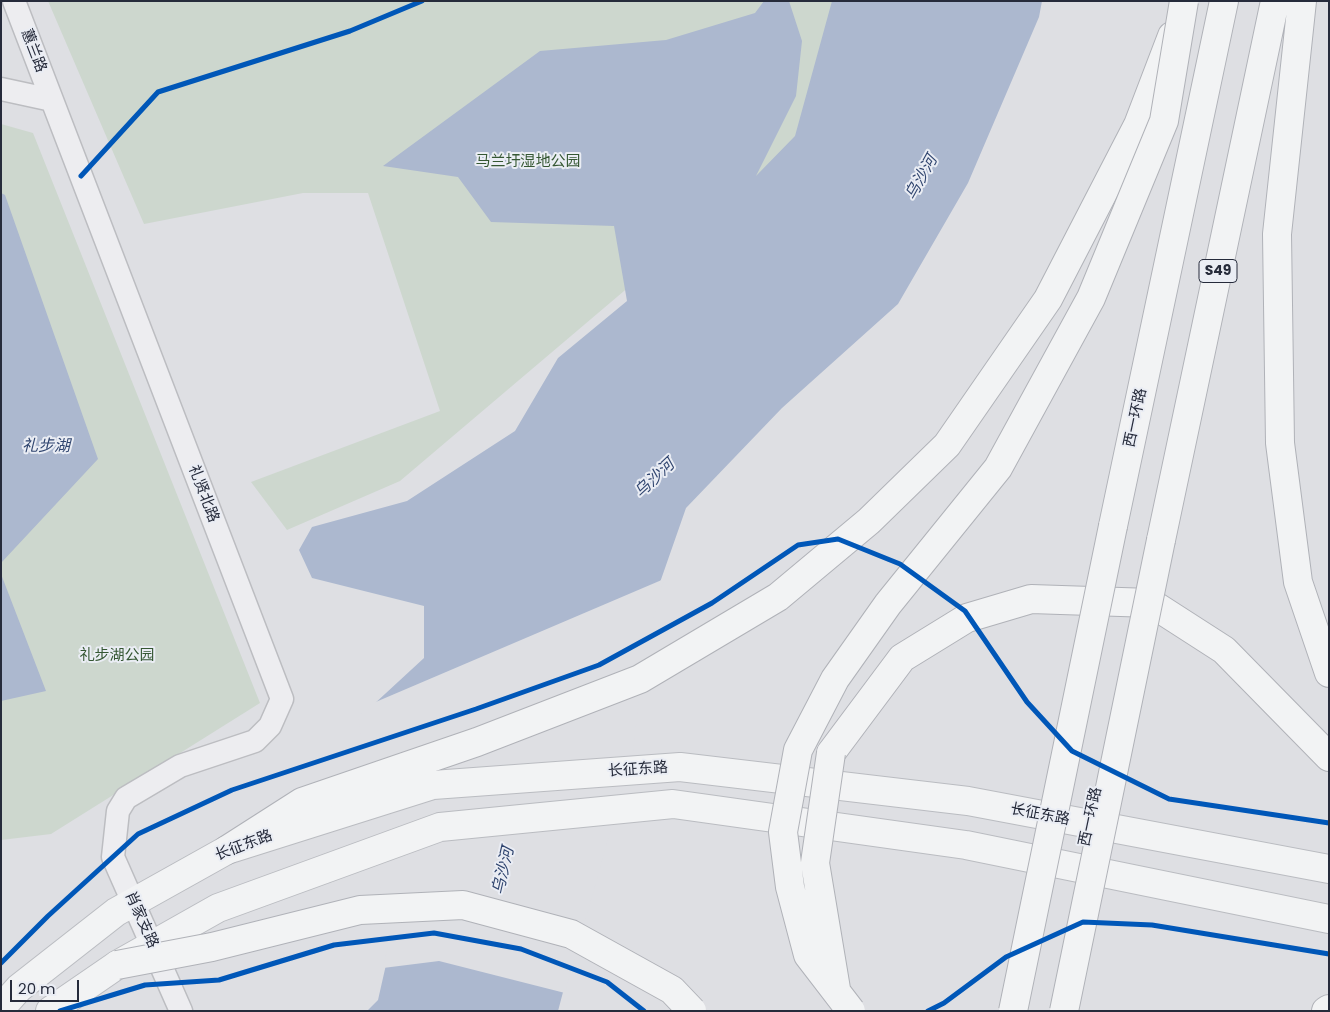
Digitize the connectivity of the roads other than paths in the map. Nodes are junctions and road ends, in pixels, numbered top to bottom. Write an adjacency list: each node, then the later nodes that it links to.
1 (14, 1): 7 (street, 蕙兰路)
2 (1224, 1): 23 (main road, 西一环路, bridge)
3 (1275, 1): 24 (main road, 西一环路 / S49, bridge)
4 (1302, 1): 8 (main road)
5 (1183, 5): 10 (main road, bridge); 22 (main road, bridge)
6 (1, 89): 7 (street)
7 (52, 100): 11 (street, 礼贤北路)
8 (1329, 673)
9 (1329, 757): 21 (main road, bridge)
10 (227, 850): 12 (main road, 长征东路); 13 (main road, 长征东路)
11 (113, 856): 13 (street, 肖家支路)
12 (1329, 869)
13 (133, 903): 15 (street, 肖家支路); 17 (main road, 长征东路)
14 (1328, 919): 15 (main road)
15 (152, 945): 16 (main road); 19 (street, 肖家支路)
16 (117, 965): 18 (main road); 20 (main road, bridge)
17 (1, 1008)
18 (50, 1011)
19 (181, 1011)
20 (692, 1011)
21 (841, 1011)
22 (852, 1011)
23 (1013, 1011)
24 (1064, 1011)

